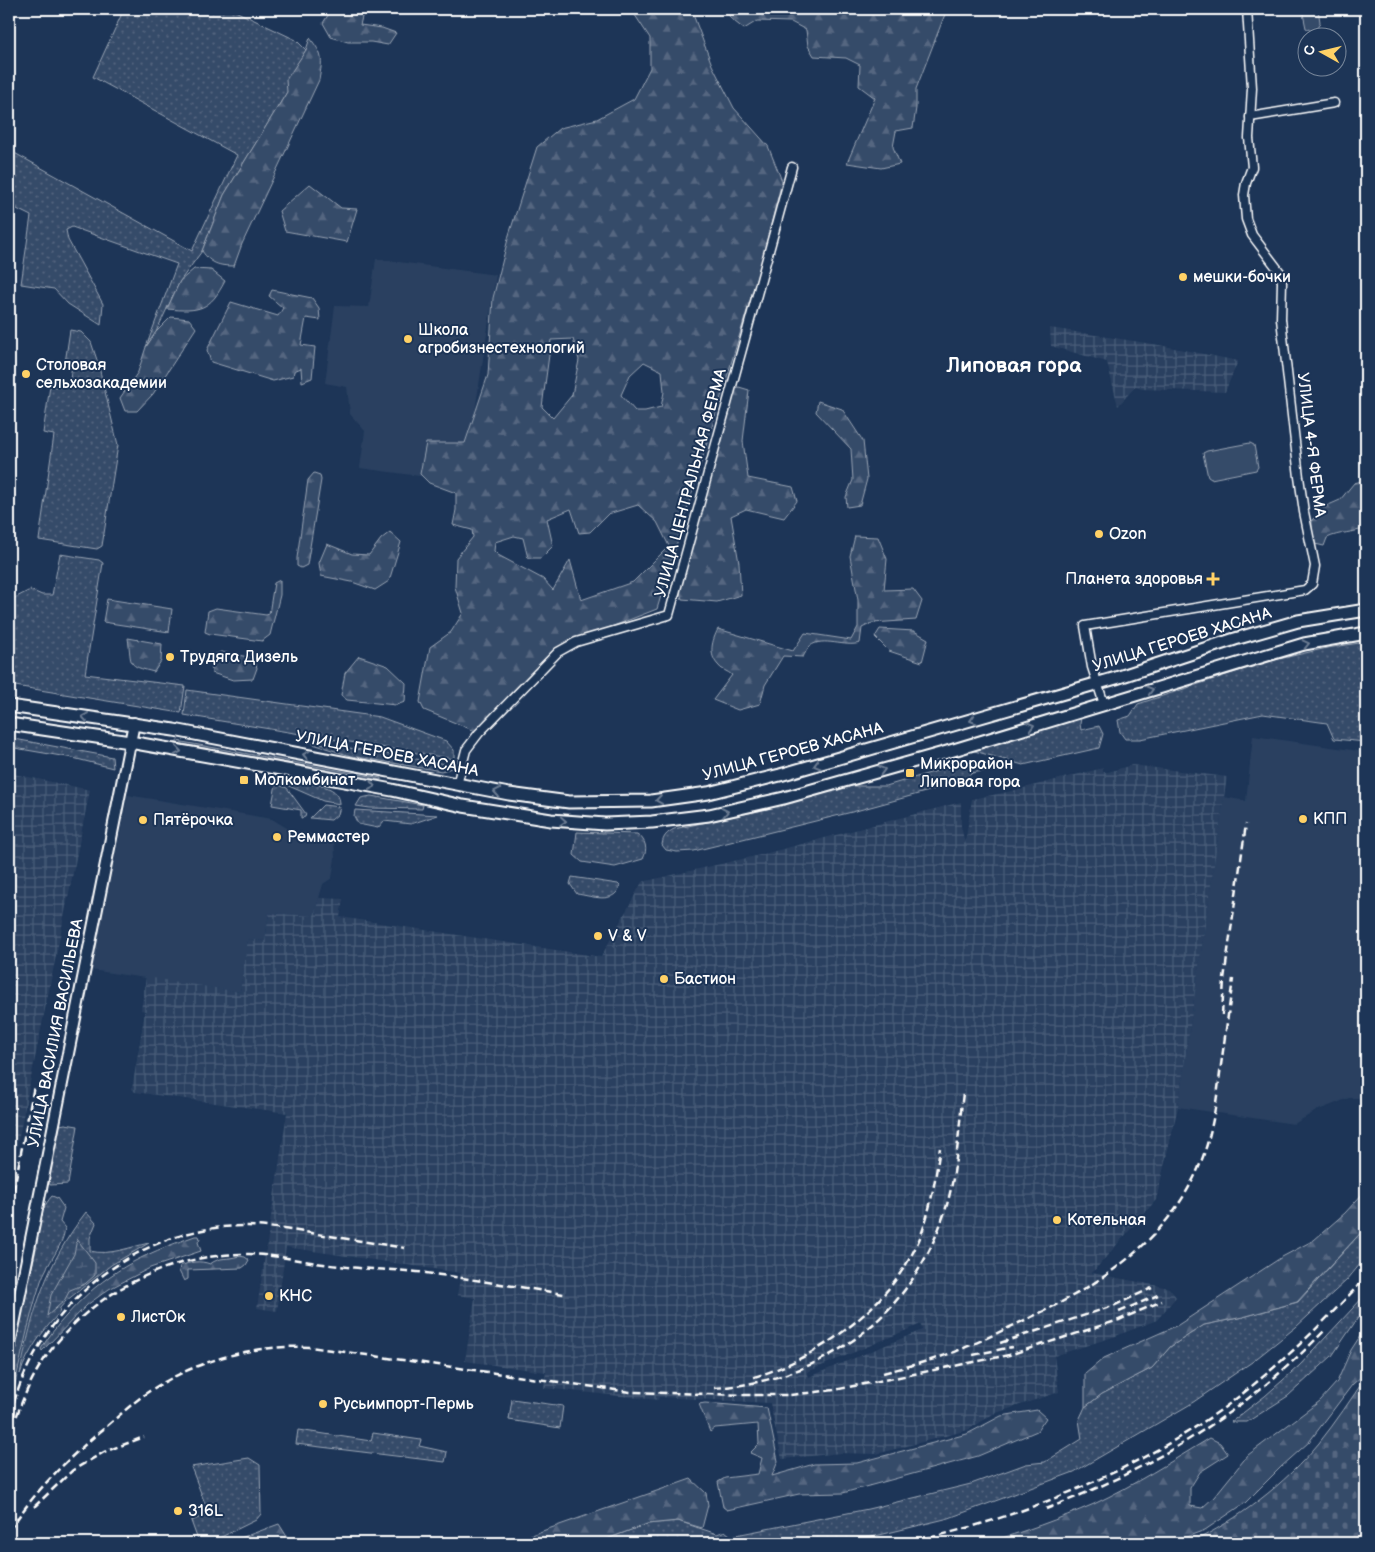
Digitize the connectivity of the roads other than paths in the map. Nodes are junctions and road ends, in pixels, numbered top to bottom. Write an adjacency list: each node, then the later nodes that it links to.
1 (1247, 9): 3 (street, УЛИЦА 4-Я ФЕРМА)
2 (1334, 103): 3 (street)
3 (1250, 117): 7 (street, УЛИЦА 4-Я ФЕРМА)
4 (792, 166): 13 (street, УЛИЦА ЦЕНТРАЛЬНАЯ ФЕРМА)
5 (1366, 610): 7 (main road, УЛИЦА ГЕРОЕВ ХАСАНА)
6 (1366, 633): 8 (main road, one-way to 6)
7 (1097, 684): 8 (street, УЛИЦА 4-Я ФЕРМА); 13 (main road, УЛИЦА ГЕРОЕВ ХАСАНА, one-way to 13)
8 (1104, 704): 12 (main road, one-way to 8)
9 (9, 706): 10 (main road, УЛИЦА ГЕРОЕВ ХАСАНА, one-way to 9)
10 (134, 723): 12 (main road, УЛИЦА ВАСИЛИЯ ВАСИЛЬЕВА); 13 (main road, УЛИЦА ГЕРОЕВ ХАСАНА, one-way to 10)
11 (9, 724): 12 (main road)
12 (130, 742): 14 (main road, УЛИЦА ВАСИЛИЯ ВАСИЛЬЕВА)
13 (457, 785)
14 (9, 1349)

